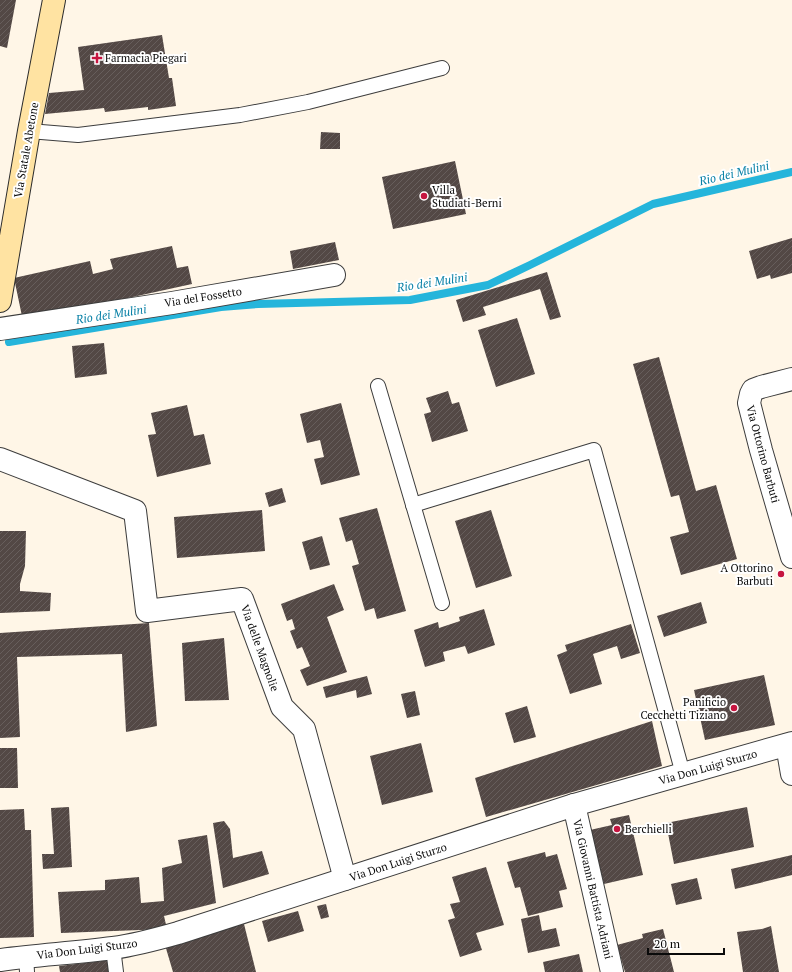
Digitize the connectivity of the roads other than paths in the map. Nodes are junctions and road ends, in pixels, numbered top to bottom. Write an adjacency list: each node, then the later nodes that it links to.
1 (54, 0): 3 (main road, Via Statale Abetone)
2 (442, 68): 3 (lane)
3 (29, 131): 5 (main road, Via Statale Abetone)
4 (334, 275): 6 (street, Via del Fossetto)
5 (0, 297)
6 (0, 329)
7 (792, 379): 11 (street, Via Ottorino Barbuti)
8 (378, 386): 10 (lane)
9 (0, 459): 17 (street, Via delle Magnolie)
10 (413, 505): 12 (lane); 14 (lane)
11 (792, 557)
12 (442, 603)
13 (789, 744): 14 (street, Via Don Luigi Sturzo); 15 (street)
14 (683, 774): 16 (street, Via Don Luigi Sturzo)
15 (792, 774)
16 (574, 805): 17 (street, Via Don Luigi Sturzo); 22 (street, Via Giovanni Battista Adriani)
17 (345, 879): 18 (street, Via Don Luigi Sturzo)
18 (113, 948): 20 (street, Via Don Luigi Sturzo); 21 (lane)
19 (0, 960): 20 (street, Via Don Luigi Sturzo)
20 (27, 964)
21 (116, 972)
22 (612, 972)

